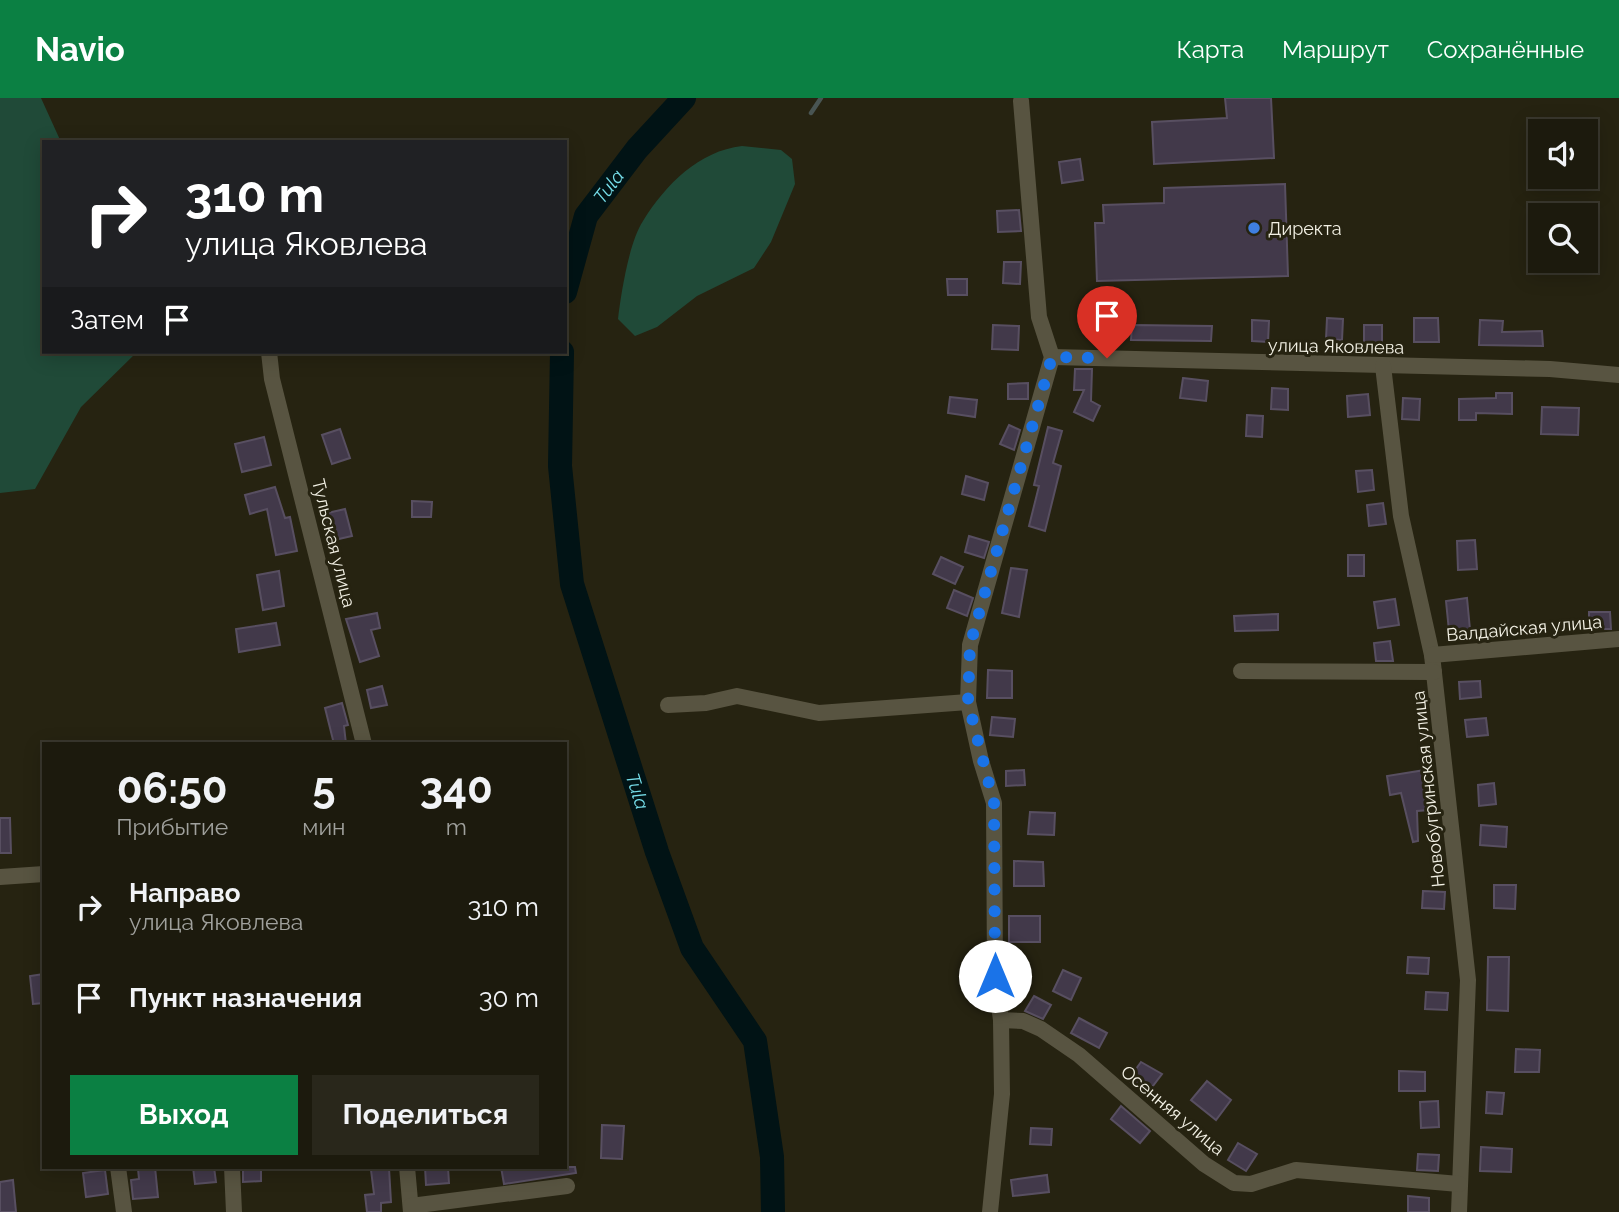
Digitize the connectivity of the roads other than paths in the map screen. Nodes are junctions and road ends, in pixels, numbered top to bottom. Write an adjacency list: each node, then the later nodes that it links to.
1 (1021, 101): 3 (street)
2 (269, 354): 12 (street, Тульская улица)
3 (1052, 357): 4 (street, улица Яковлева); 10 (street)
4 (1382, 366): 5 (street, улица Яковлева); 7 (street, Новобугринская улица)
5 (1619, 375)
6 (1619, 639): 7 (street, Валдайская улица)
7 (1432, 655): 9 (street, Новобугринская улица)
8 (1241, 671): 9 (street)
9 (1434, 672): 19 (street, Новобугринская улица)
10 (968, 702): 11 (street); 15 (street)
11 (668, 705)
12 (363, 742)
13 (42, 874): 14 (street)
14 (0, 877)
15 (1001, 1020): 19 (street, Осенняя улица); 24 (street)
16 (118, 1169): 22 (street)
17 (232, 1169): 23 (street)
18 (407, 1169): 21 (street)
19 (1459, 1184): 25 (street, Новобугринская улица)
20 (567, 1186): 21 (street)
21 (411, 1209)
22 (124, 1212)
23 (234, 1212)
24 (990, 1212)
25 (1459, 1212)

